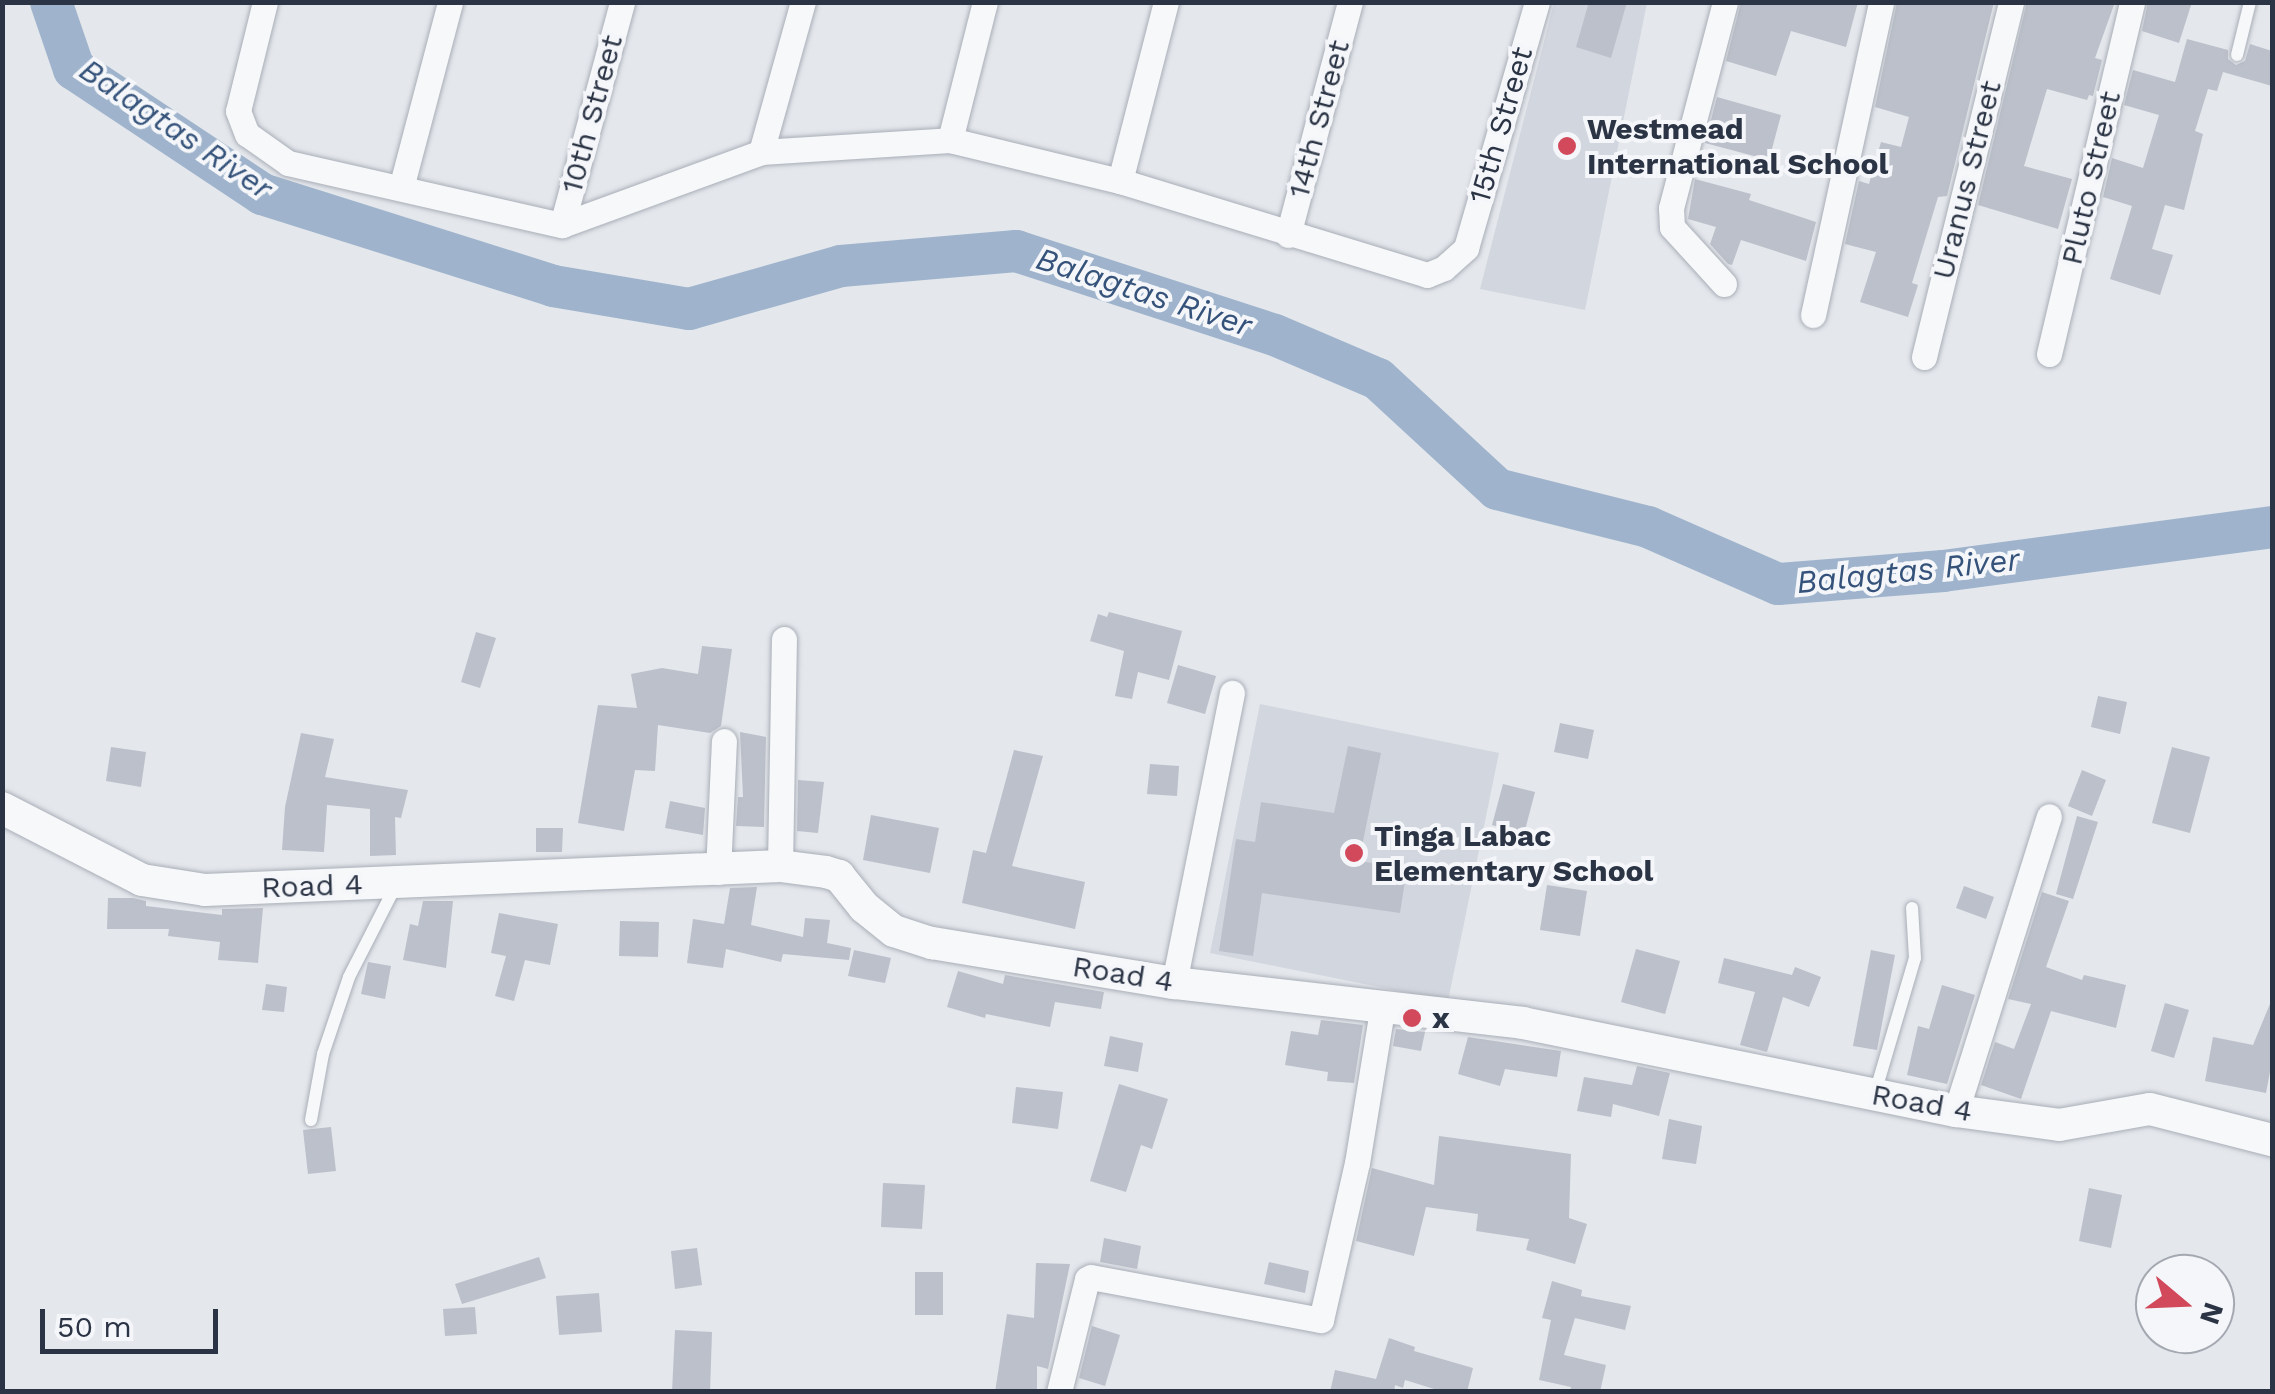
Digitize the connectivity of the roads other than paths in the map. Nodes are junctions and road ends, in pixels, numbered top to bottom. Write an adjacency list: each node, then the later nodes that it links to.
1 (265, 2): 18 (street)
2 (450, 2): 18 (street)
3 (622, 2): 19 (street, 10th Street)
4 (803, 2): 16 (street)
5 (985, 2): 15 (street)
6 (1166, 2): 17 (street)
7 (1350, 2): 20 (street, 14th Street)
8 (1537, 2): 20 (street, 15th Street)
9 (1725, 2): 21 (street)
10 (1881, 2): 22 (street)
11 (2011, 2): 24 (street, Uranus Street)
12 (2132, 2): 23 (street, Pluto Street)
13 (2250, 2): 14 (lane)
14 (2237, 56)
15 (950, 140): 16 (street); 17 (street)
16 (762, 152): 19 (street)
17 (1120, 181): 20 (street)
18 (401, 188): 19 (street)
19 (562, 226)
20 (1288, 235)
21 (1724, 284)
22 (1813, 316)
23 (2049, 354)
24 (1924, 357)
25 (784, 639): 30 (street)
26 (1232, 692): 34 (street)
27 (724, 740): 31 (street)
28 (2, 808): 32 (street, Road 4)
29 (2048, 816): 37 (street)
30 (780, 866): 31 (street, Road 4); 34 (street, Road 4)
31 (718, 872): 32 (street, Road 4)
32 (397, 883): 38 (lane)
33 (1912, 908): 36 (lane)
34 (1174, 983): 35 (street, Road 4)
35 (1383, 1005): 36 (street, Road 4); 40 (street)
36 (1874, 1096): 37 (street, Road 4)
37 (1956, 1110): 39 (street, Road 4)
38 (311, 1120)
39 (2272, 1140)
40 (1059, 1392)

